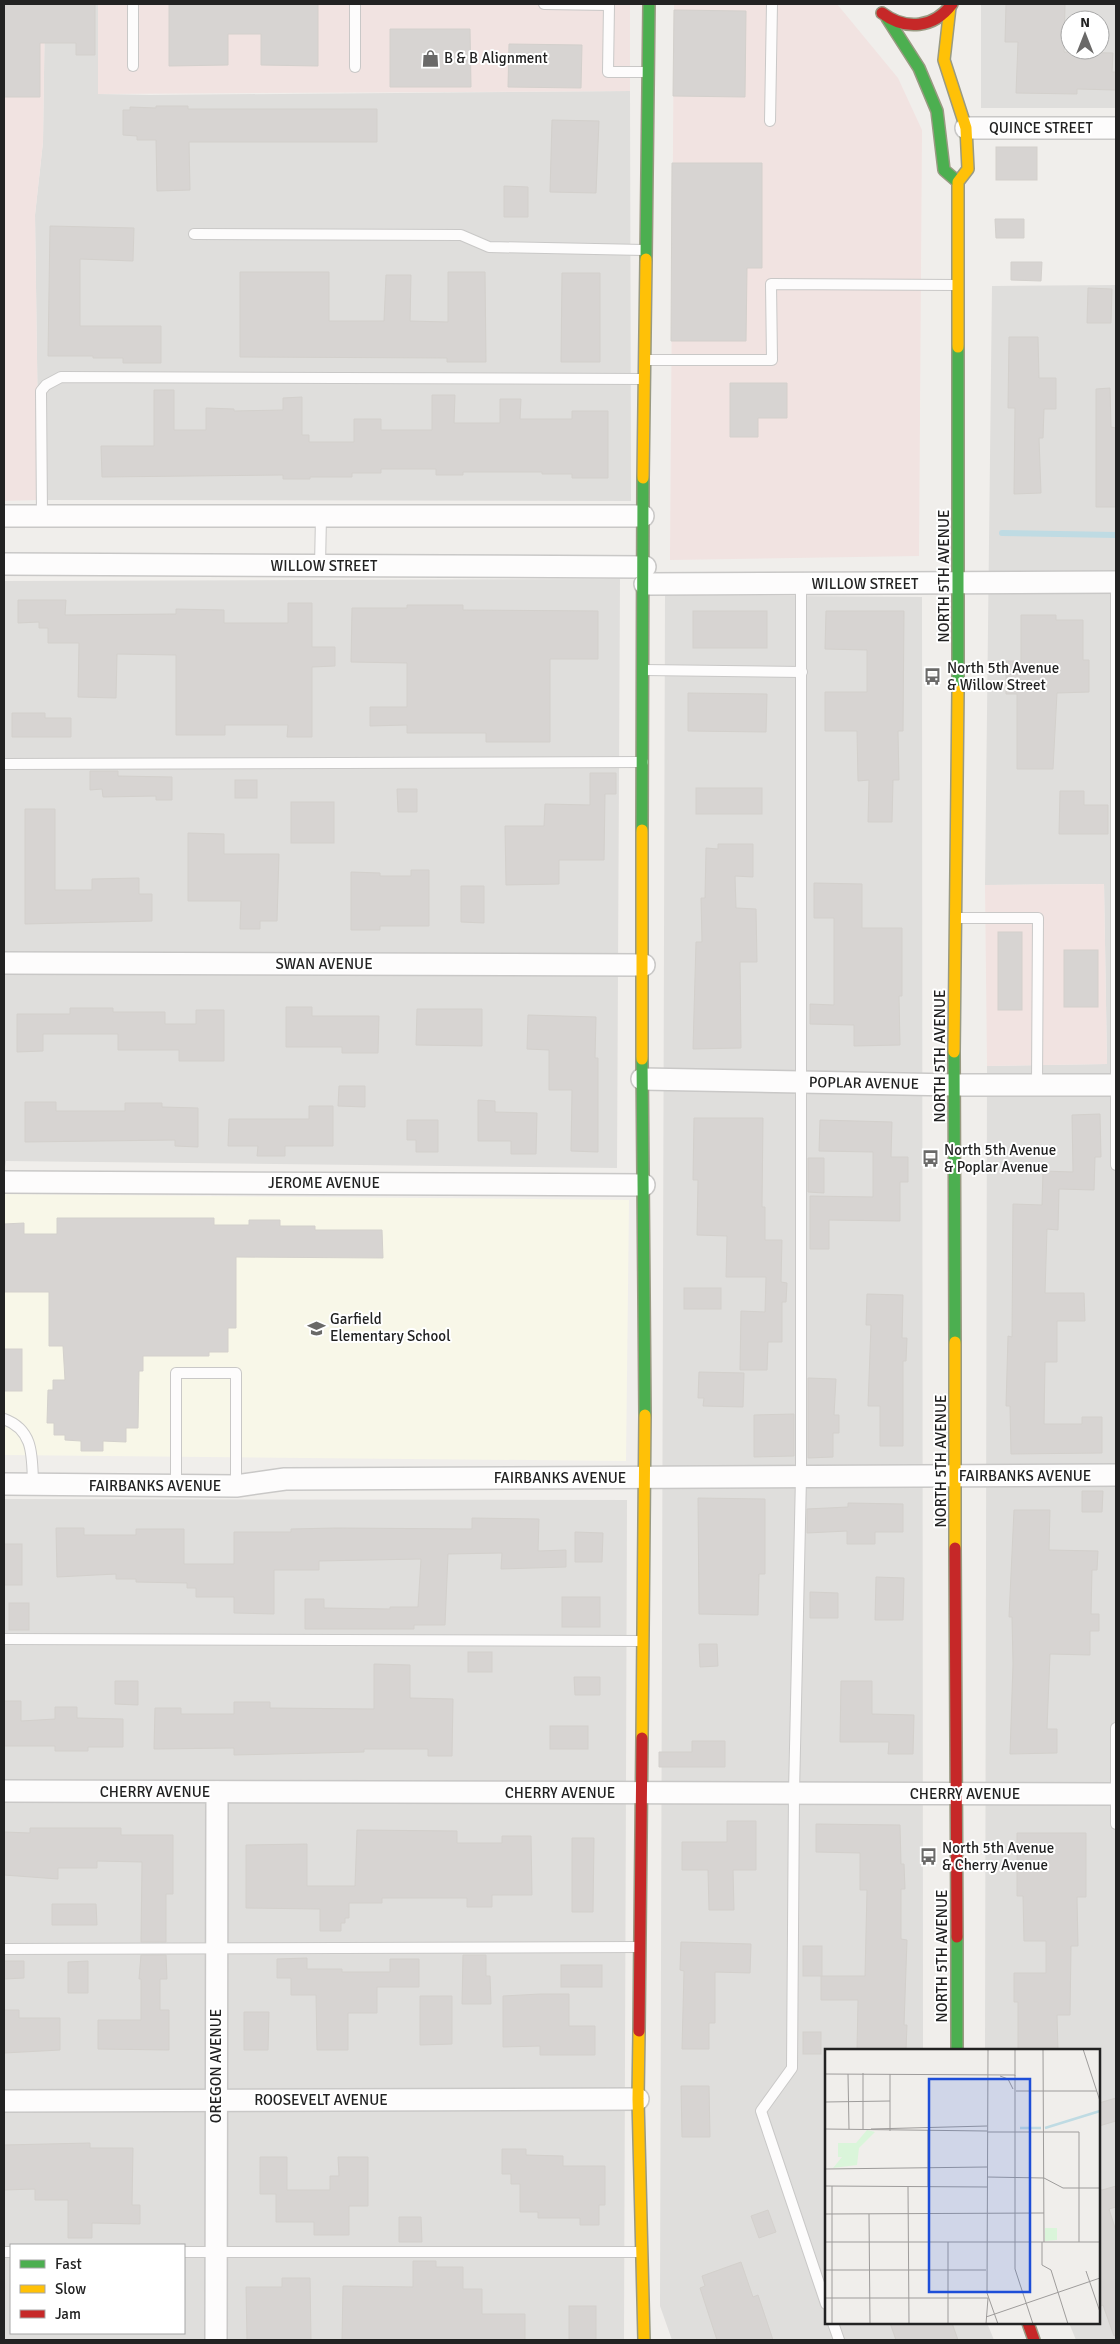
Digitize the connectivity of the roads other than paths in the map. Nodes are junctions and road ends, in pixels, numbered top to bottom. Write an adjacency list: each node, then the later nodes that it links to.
1 (133, 4): 9 (lane)
2 (355, 4): 10 (lane)
3 (544, 4): 11 (lane)
4 (649, 4): 11 (main road)
5 (772, 4): 12 (lane)
6 (875, 4): 8 (main road)
7 (951, 5): 8 (main road); 13 (main road, NORTH 5TH AVENUE)
8 (887, 18): 15 (main road)
9 (133, 66)
10 (355, 68)
11 (648, 72): 17 (main road)
12 (770, 121)
13 (966, 128): 14 (street, QUINCE STREET); 15 (main road, NORTH 5TH AVENUE)
14 (1116, 128)
15 (958, 182): 18 (main road, NORTH 5TH AVENUE)
16 (194, 234): 17 (lane)
17 (646, 250): 19 (main road)
18 (958, 285): 19 (lane); 30 (main road, NORTH 5TH AVENUE)
19 (645, 360): 20 (main road)
20 (645, 379): 22 (lane); 24 (main road)
21 (4, 516): 22 (street)
22 (42, 516): 23 (street)
23 (321, 516): 24 (street); 26 (lane)
24 (643, 516): 27 (main road)
25 (4, 564): 26 (street, WILLOW STREET)
26 (320, 566): 27 (street, WILLOW STREET)
27 (645, 576): 29 (street, WILLOW STREET); 31 (main road)
28 (1116, 582): 30 (street, WILLOW STREET); 41 (lane)
29 (801, 584): 30 (street, WILLOW STREET); 32 (lane)
30 (959, 584): 35 (main road, NORTH 5TH AVENUE)
31 (644, 670): 32 (lane); 33 (main road)
32 (802, 672): 39 (lane)
33 (644, 762): 34 (lane); 37 (main road)
34 (4, 764)
35 (956, 918): 40 (lane); 42 (main road, NORTH 5TH AVENUE)
36 (4, 963): 37 (street, SWAN AVENUE)
37 (644, 965): 38 (main road)
38 (642, 1079): 39 (street, POPLAR AVENUE); 45 (main road)
39 (802, 1082): 42 (street, POPLAR AVENUE); 50 (lane)
40 (1037, 1084): 41 (street, POPLAR AVENUE); 42 (street, POPLAR AVENUE)
41 (1116, 1084): 43 (lane)
42 (954, 1085): 48 (main road, NORTH 5TH AVENUE)
43 (1116, 1166)
44 (4, 1182): 45 (street, JEROME AVENUE)
45 (644, 1185): 49 (main road)
46 (4, 1419): 52 (lane)
47 (1116, 1475): 48 (street, FAIRBANKS AVENUE)
48 (956, 1476): 50 (street, FAIRBANKS AVENUE); 62 (main road, NORTH 5TH AVENUE)
49 (645, 1477): 50 (street, FAIRBANKS AVENUE); 54 (street, FAIRBANKS AVENUE); 56 (main road)
50 (801, 1477): 61 (lane)
51 (4, 1484): 52 (street, FAIRBANKS AVENUE)
52 (33, 1484): 53 (street, FAIRBANKS AVENUE)
53 (176, 1486): 54 (street, FAIRBANKS AVENUE); 54 (lane)
54 (236, 1486)
55 (4, 1639): 56 (lane)
56 (643, 1641): 60 (main road)
57 (1116, 1728): 63 (lane)
58 (4, 1792): 59 (street, CHERRY AVENUE)
59 (216, 1792): 60 (street, CHERRY AVENUE); 66 (street, OREGON AVENUE)
60 (641, 1793): 61 (street, CHERRY AVENUE); 65 (main road)
61 (794, 1793): 62 (street, CHERRY AVENUE); 75 (lane)
62 (958, 1794): 63 (street, CHERRY AVENUE); 68 (main road, NORTH 5TH AVENUE)
63 (1116, 1794): 64 (lane)
64 (1116, 1824)
65 (640, 1947): 66 (lane); 69 (main road)
66 (216, 1948): 67 (lane); 70 (street, OREGON AVENUE)
67 (4, 1949)
68 (957, 2049)
69 (638, 2099): 70 (street, ROOSEVELT AVENUE); 74 (main road)
70 (216, 2100): 71 (street, ROOSEVELT AVENUE); 73 (street, OREGON AVENUE)
71 (4, 2101)
72 (185, 2252): 73 (lane)
73 (216, 2252): 74 (lane); 78 (street, OREGON AVENUE)
74 (642, 2252): 79 (main road)
75 (825, 2301)
76 (833, 2324): 80 (lane)
77 (1028, 2324): 81 (main road)
78 (216, 2340)
79 (644, 2340)
80 (839, 2340)
81 (1034, 2340)

